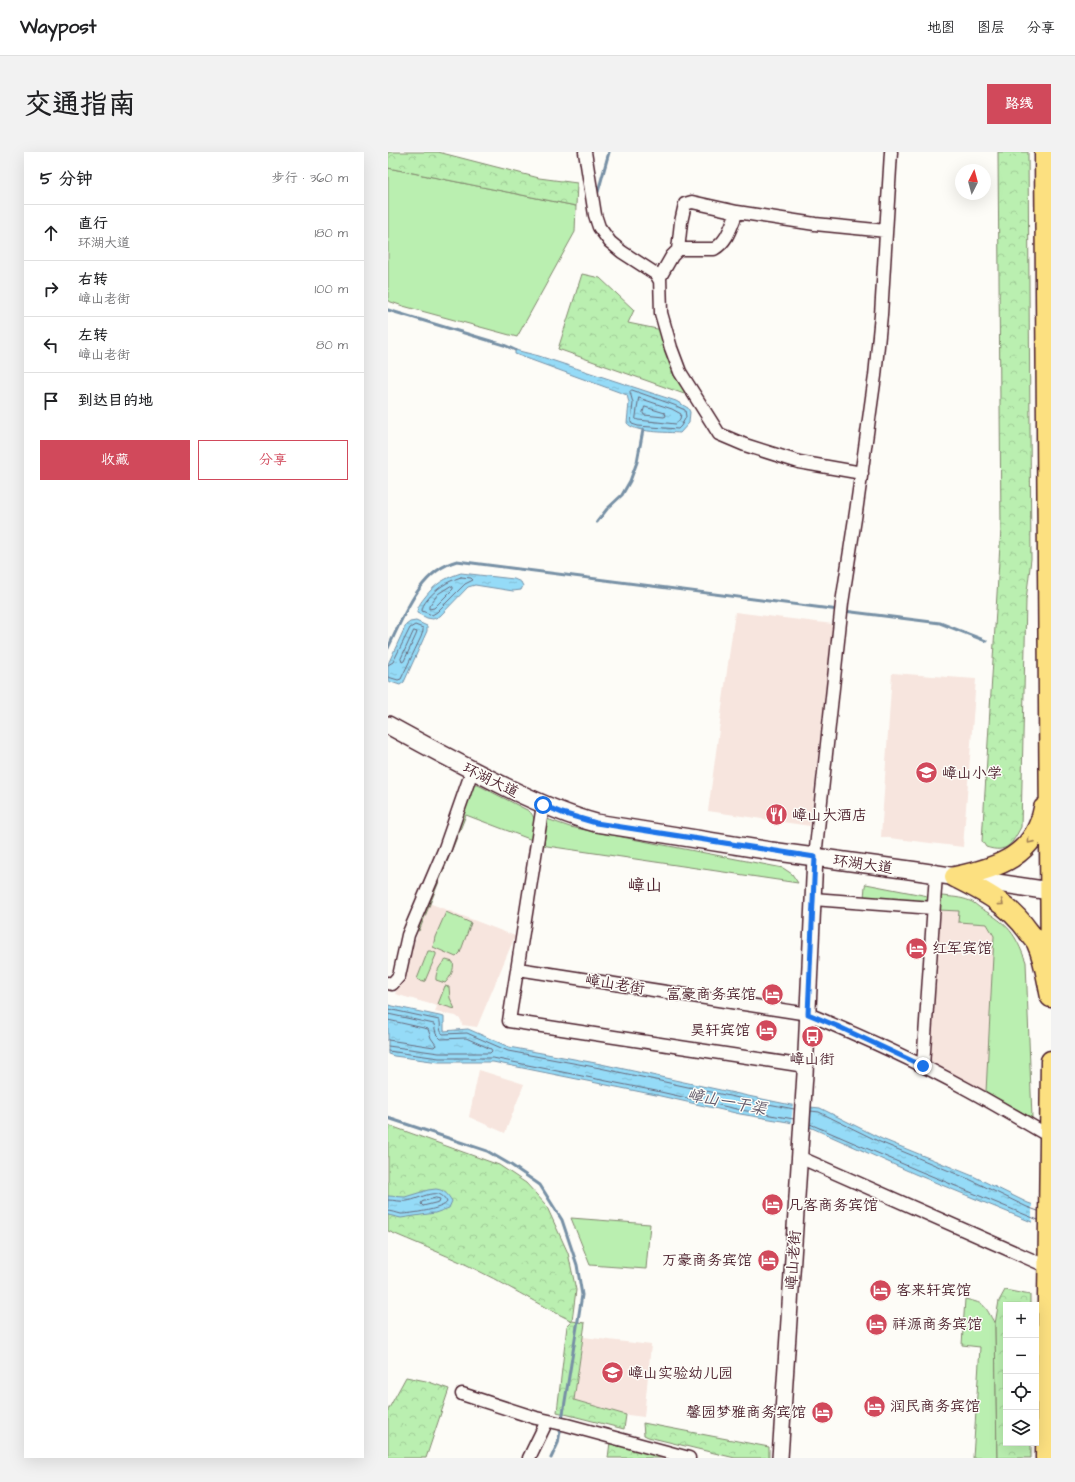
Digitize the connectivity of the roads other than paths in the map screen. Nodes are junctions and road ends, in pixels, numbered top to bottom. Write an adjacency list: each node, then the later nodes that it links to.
1 (585, 152): 7 (street)
2 (891, 152): 5 (street)
3 (1045, 152): 8 (highway)
4 (737, 212): 5 (street); 6 (street); 6 (street)
5 (886, 231): 9 (street)
6 (678, 250): 7 (street)
7 (660, 281): 9 (street)
8 (1049, 403): 12 (highway)
9 (862, 473): 14 (street)
10 (388, 725): 11 (main road, 环湖大道)
11 (472, 771): 13 (main road, 环湖大道); 22 (street)
12 (1050, 778): 16 (highway, one-way to 16); 17 (highway)
13 (543, 805): 14 (main road, 环湖大道); 20 (street)
14 (815, 857): 15 (main road, 环湖大道); 18 (street, 嶂山老街)
15 (936, 874): 16 (main road, 环湖大道); 19 (street)
16 (955, 877): 17 (main road, 环湖大道); 23 (highway, one-way to 23)
17 (1051, 892): 21 (highway)
18 (813, 899): 19 (street); 24 (street, 嶂山老街)
19 (933, 908): 26 (street)
20 (518, 969): 24 (street, 嶂山老街); 27 (street)
21 (1051, 975)
22 (388, 983)
23 (1051, 997)
24 (808, 1014): 26 (street, 嶂山老街); 27 (street, 嶂山老街)
25 (1051, 1061): 28 (highway)
26 (923, 1066): 28 (street, 嶂山老街)
27 (805, 1070): 29 (street, 嶂山老街)
28 (1050, 1145): 30 (highway)
29 (800, 1151): 30 (street); 35 (street, 嶂山老街)
30 (1048, 1267): 36 (highway)
31 (462, 1394): 32 (street)
32 (557, 1423): 33 (street); 34 (street)
33 (529, 1458)
34 (689, 1458)
35 (780, 1458)
36 (1046, 1458)

